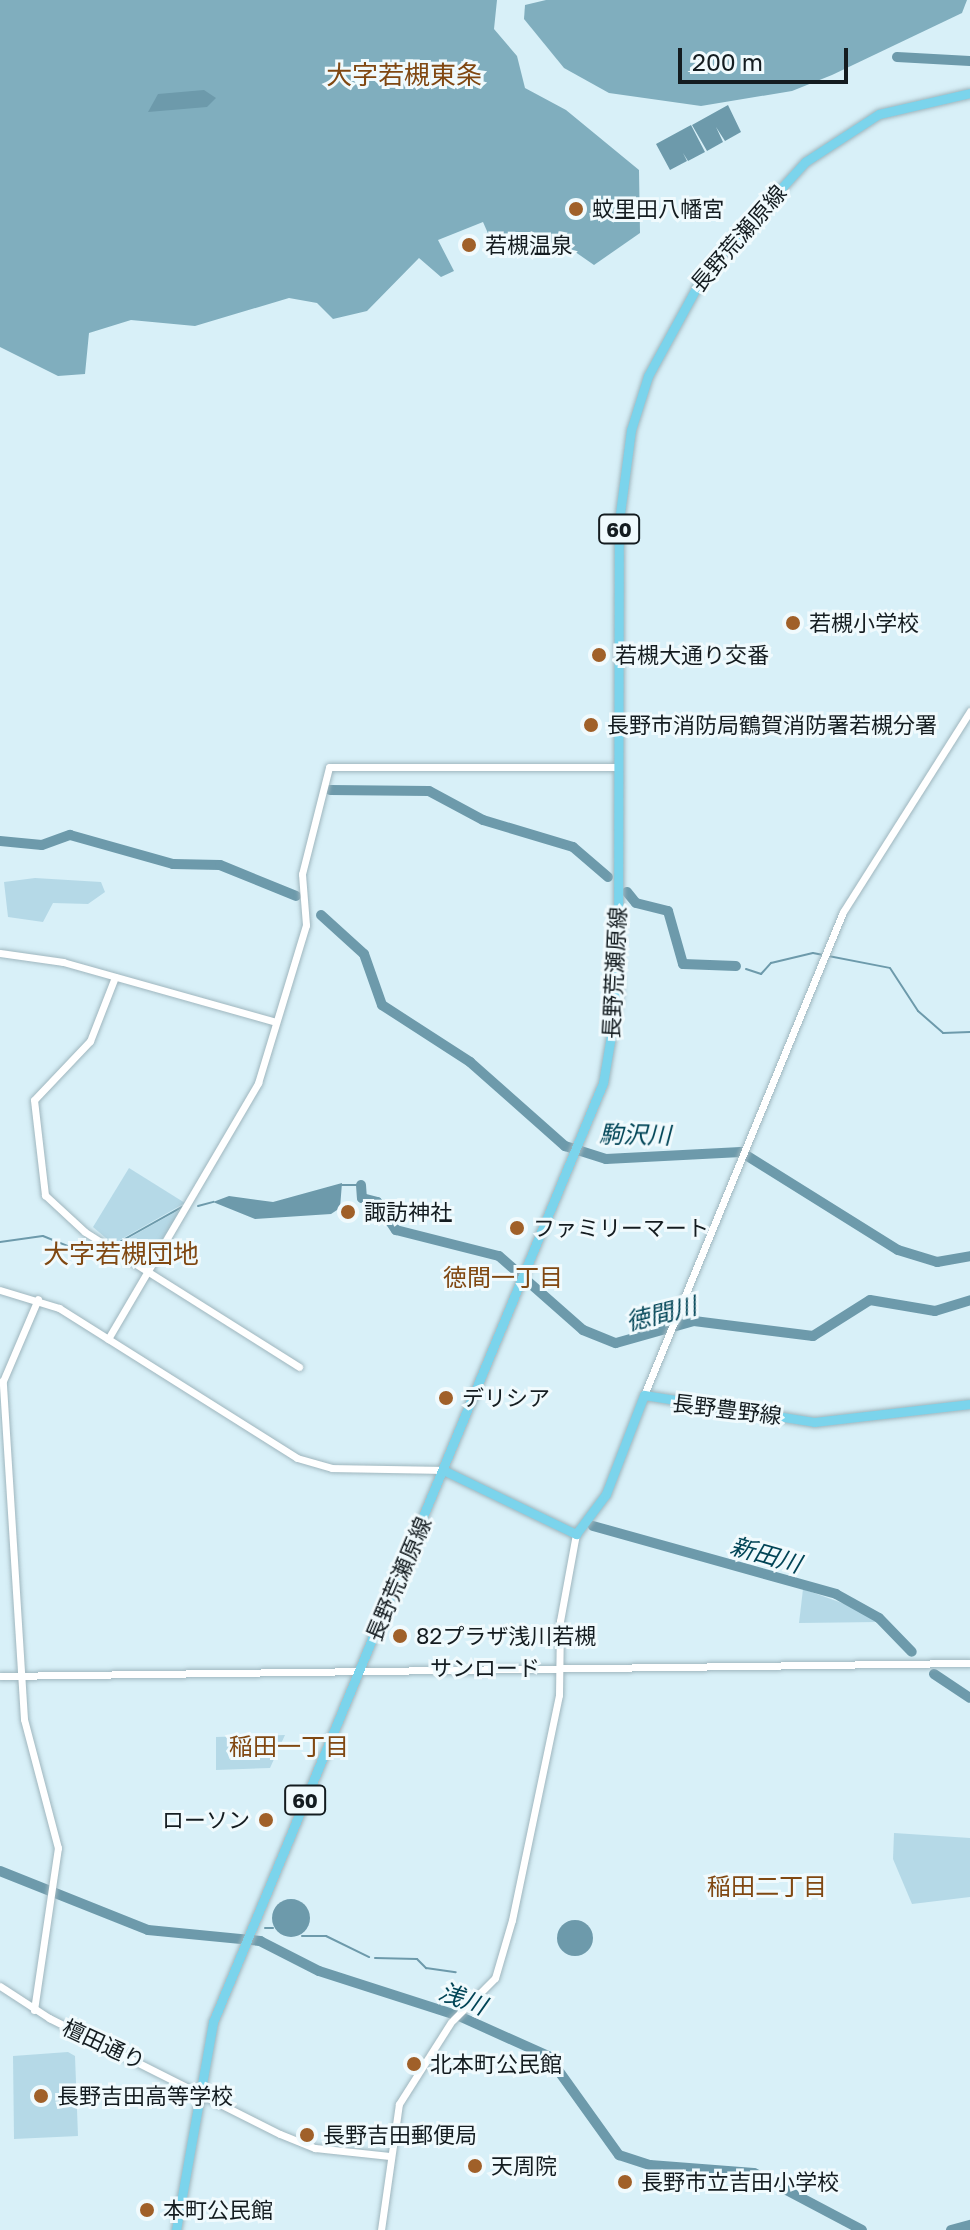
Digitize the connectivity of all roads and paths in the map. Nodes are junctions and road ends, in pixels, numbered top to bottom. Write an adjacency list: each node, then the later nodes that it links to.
1 (970, 93): 3 (main road, 長野荒瀬原線 / 60)
2 (970, 711): 12 (street)
3 (619, 767): 6 (street); 14 (main road, 長野荒瀬原線 / 60)
4 (0, 953): 5 (street)
5 (115, 977): 6 (street); 7 (street)
6 (276, 1022): 7 (street)
7 (150, 1272): 10 (street); 11 (street)
8 (0, 1290): 9 (street)
9 (38, 1299): 10 (street); 20 (street)
10 (108, 1339): 14 (street)
11 (299, 1367)
12 (644, 1395): 13 (main road, 長野豊野線); 15 (main road, 長野豊野線)
13 (970, 1404)
14 (443, 1470): 15 (main road); 18 (main road, 長野荒瀬原線 / 60)
15 (576, 1534): 17 (street)
16 (970, 1663): 17 (street, サンロード)
17 (559, 1668): 18 (street, サンロード); 24 (street)
18 (361, 1669): 20 (street, サンロード); 23 (main road, 長野荒瀬原線 / 60)
19 (0, 1676): 20 (street, サンロード)
20 (20, 1676): 22 (street)
21 (0, 1986): 22 (street, 檀田通り)
22 (34, 2010): 23 (street, 檀田通り)
23 (195, 2089): 24 (street, 檀田通り); 25 (main road, 長野荒瀬原線 / 60)
24 (390, 2156): 26 (street)
25 (176, 2230)
26 (381, 2230)

